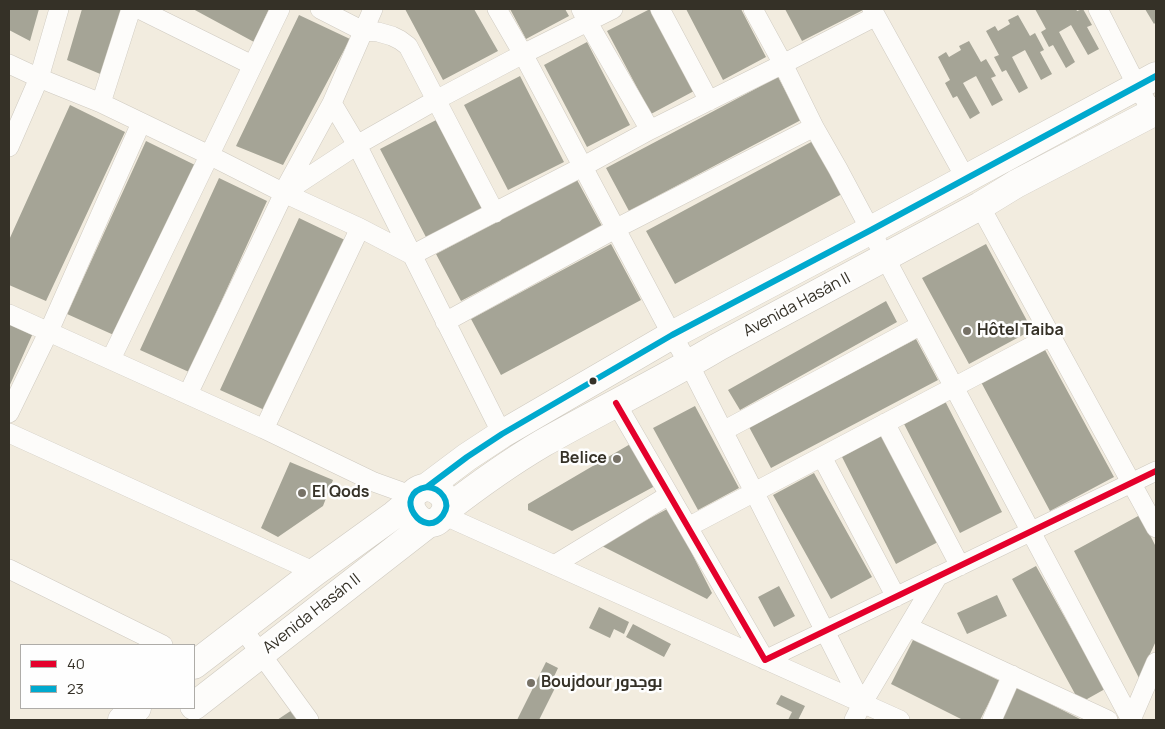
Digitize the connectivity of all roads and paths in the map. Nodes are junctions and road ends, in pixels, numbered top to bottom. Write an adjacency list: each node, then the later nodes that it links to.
1 (59, 9): 19 (street)
2 (131, 9): 23 (street)
3 (139, 9): 18 (street)
4 (280, 9): 18 (street)
5 (320, 9): 14 (street)
6 (373, 9): 14 (street)
7 (497, 9): 15 (street)
8 (613, 9): 13 (street)
9 (660, 9): 22 (street)
10 (753, 9): 17 (street)
11 (1098, 9): 20 (street)
12 (874, 12): 17 (street); 33 (street)
13 (584, 15): 15 (street); 28 (street)
14 (363, 31): 21 (street); 24 (street)
15 (523, 54): 21 (street); 32 (street)
16 (9, 64): 19 (street)
17 (783, 64): 22 (street); 27 (street)
18 (252, 65): 31 (street)
19 (40, 78): 23 (street); 30 (street)
20 (1147, 81): 25 (street); 33 (main road, Avenida Hasán II)
21 (436, 100): 29 (street); 36 (street)
22 (709, 101): 28 (street)
23 (101, 103): 26 (street)
24 (332, 103): 29 (street); 34 (street)
25 (1154, 112): 35 (main road, Avenida Hasán II)
26 (141, 123): 31 (street); 45 (street)
27 (814, 127): 38 (street); 39 (street)
28 (650, 130): 32 (street)
29 (357, 145): 34 (street); 40 (street)
30 (9, 147)
31 (209, 155): 34 (street); 48 (street)
32 (582, 167): 36 (street); 38 (street)
33 (966, 179): 39 (main road, Avenida Hasán II)
34 (284, 193): 37 (street); 51 (street)
35 (980, 206): 41 (main road, Avenida Hasán II); 47 (street)
36 (495, 213): 40 (street)
37 (360, 228): 40 (street); 55 (street)
38 (615, 229): 43 (street); 46 (street)
39 (871, 230): 41 (street); 46 (main road, Avenida Hasán II)
40 (412, 255): 43 (street)
41 (886, 257): 44 (street); 49 (main road, Avenida Hasán II)
42 (9, 314): 45 (street)
43 (445, 322): 58 (street)
44 (921, 325): 50 (street); 56 (street)
45 (49, 331): 48 (street); 53 (street)
46 (672, 335): 49 (street); 58 (main road, Avenida Hasán II)
47 (1051, 336): 50 (street); 61 (street)
48 (111, 359): 51 (street)
49 (689, 364): 52 (main road, Avenida Hasán II); 56 (street)
50 (954, 386): 54 (street); 68 (street)
51 (188, 394): 55 (street)
52 (616, 403): 64 (street); 65 (main road, Avenida Hasán II)
53 (9, 413)
54 (885, 423): 59 (street); 70 (street)
55 (264, 429): 63 (street)
56 (723, 431): 62 (street)
57 (9, 433): 72 (street)
58 (502, 434): 63 (main road, Avenida Hasán II)
59 (822, 457): 62 (street); 74 (street)
60 (1156, 471): 61 (street)
61 (1131, 483): 67 (street); 68 (street)
62 (754, 492): 66 (street); 77 (street)
63 (417, 494): 65 (main road); 72 (main road, Avenida Hasán II)
64 (669, 495): 66 (street); 69 (street)
65 (439, 516): 69 (street); 79 (main road, Avenida Hasán II)
66 (688, 527): 80 (street)
67 (1156, 528)
68 (1031, 531): 70 (street); 95 (street)
69 (554, 565): 80 (street)
70 (960, 566): 73 (street)
71 (9, 569): 78 (street)
72 (315, 572): 76 (main road, Avenida Hasán II)
73 (938, 576): 74 (street); 75 (street)
74 (896, 597): 77 (street)
75 (908, 627): 83 (street); 88 (street)
76 (242, 628): 79 (street); 82 (main road, Avenida Hasán II)
77 (825, 631): 80 (street); 88 (street)
78 (161, 644)
79 (261, 654): 84 (main road, Avenida Hasán II); 91 (street)
80 (765, 660): 88 (street)
81 (1156, 662): 95 (street)
82 (195, 663): 84 (street)
83 (1012, 675): 93 (street); 94 (street)
84 (223, 683): 85 (main road, Avenida Hasán II)
85 (195, 705)
86 (136, 709): 89 (main road)
87 (189, 709): 90 (main road, Avenida Hasán II)
88 (858, 712): 92 (street)
89 (122, 720)
90 (175, 720)
91 (309, 720)
92 (900, 720)
93 (992, 720)
94 (1108, 720)
95 (1131, 720)

